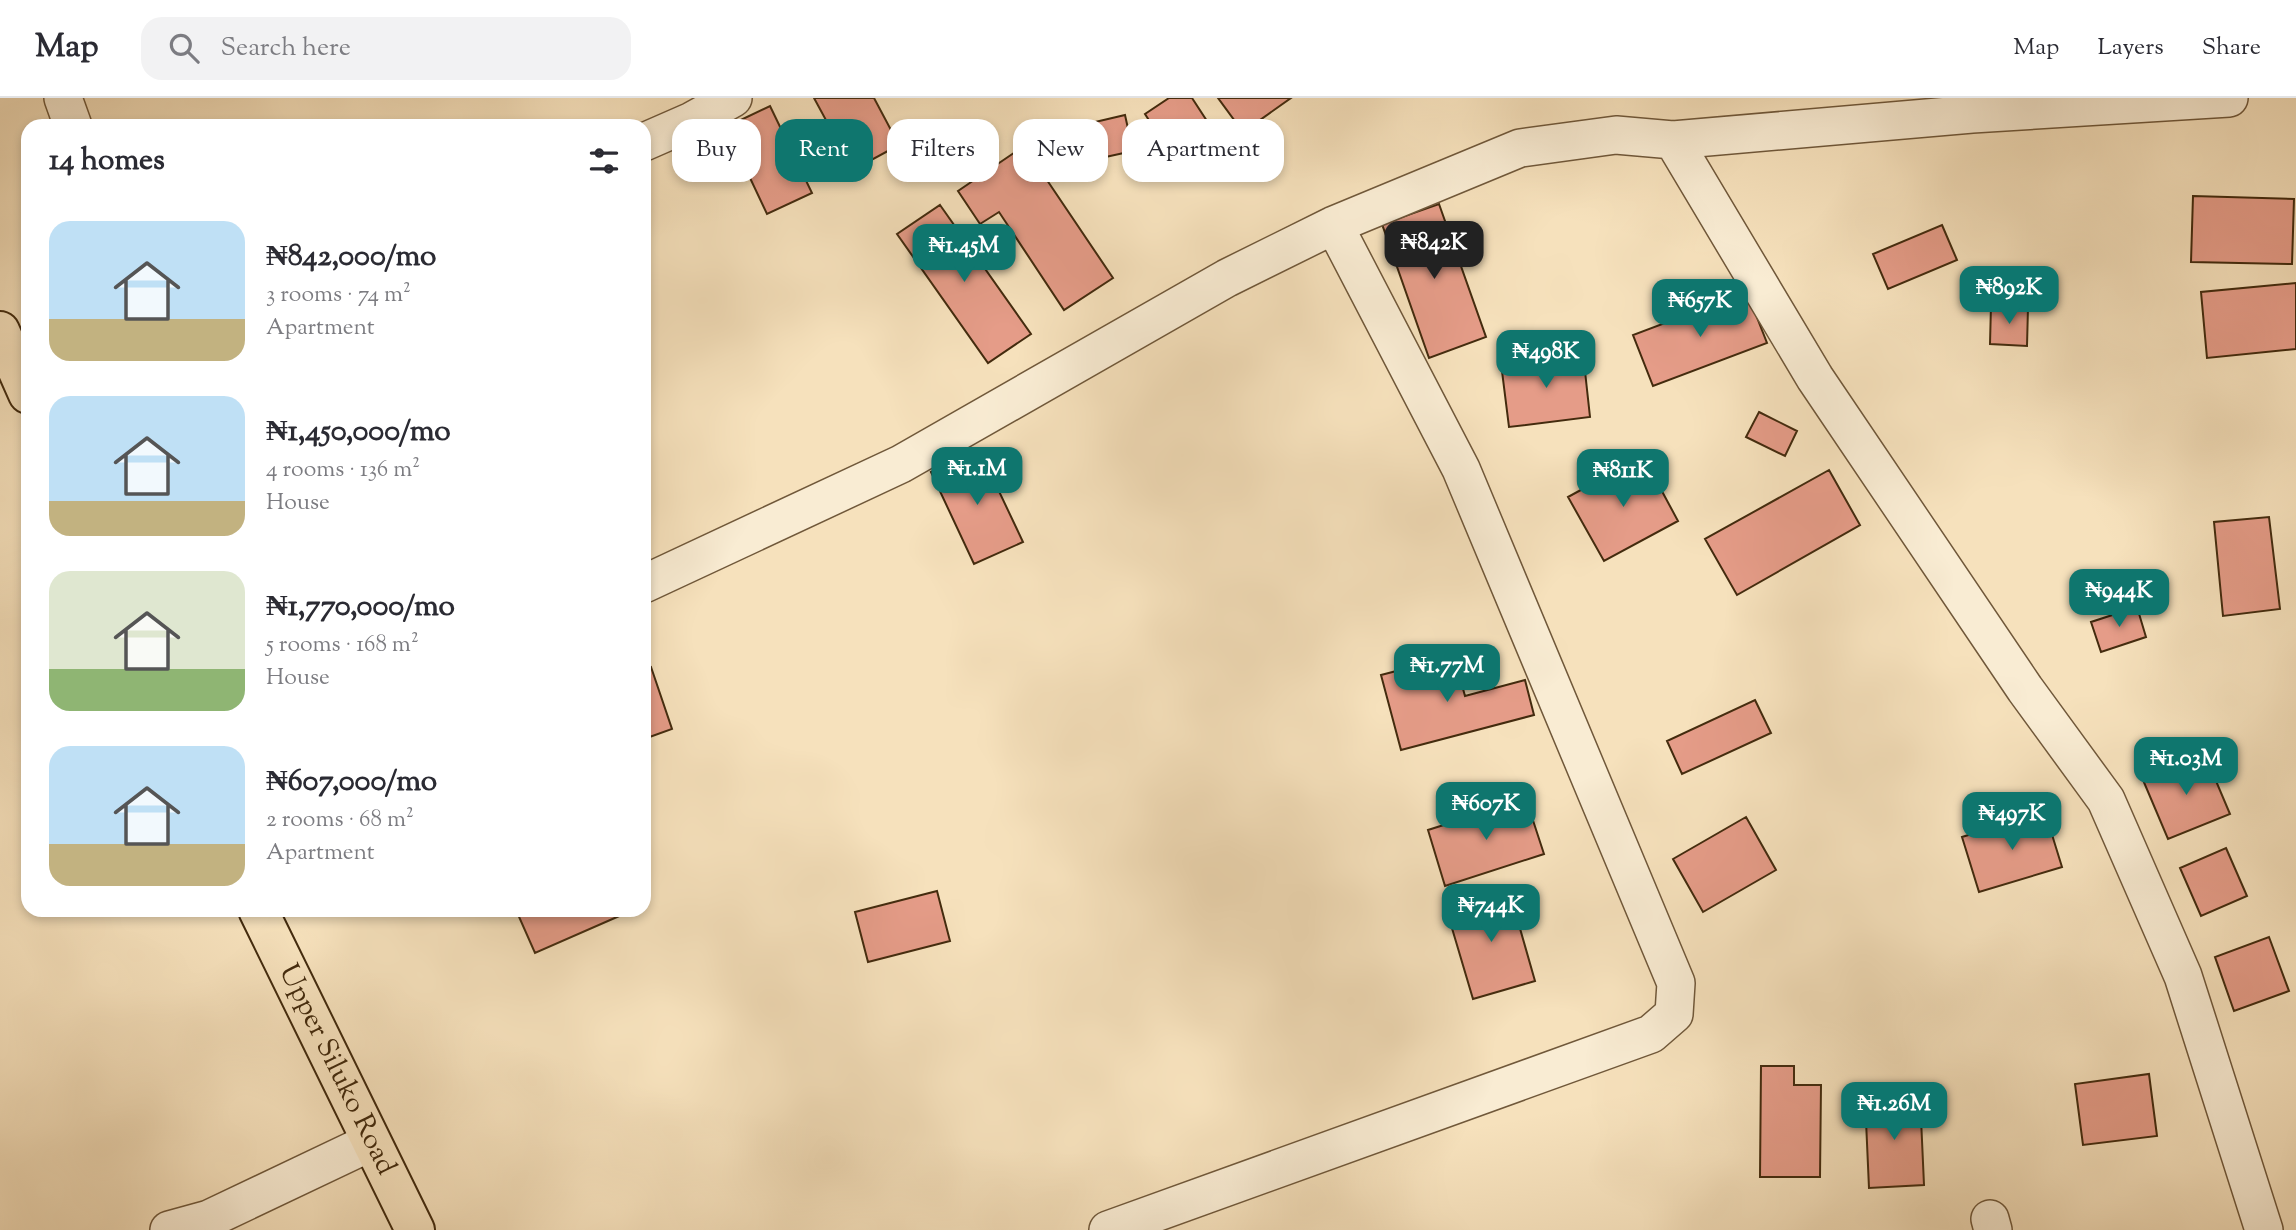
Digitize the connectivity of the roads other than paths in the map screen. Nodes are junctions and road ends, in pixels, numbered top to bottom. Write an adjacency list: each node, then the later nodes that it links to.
1 (63, 98): 5 (street)
2 (733, 98): 6 (street)
3 (2229, 98): 4 (street)
4 (1970, 106): 7 (street)
5 (70, 119)
6 (651, 139)
7 (1673, 140): 8 (street); 17 (street)
8 (1334, 225): 11 (street); 16 (street)
9 (0, 331): 10 (main road)
10 (21, 378)
11 (651, 581)
12 (261, 917): 13 (main road, Upper Siluko Road)
13 (371, 1142): 14 (street); 15 (main road, Upper Siluko Road)
14 (169, 1230)
15 (415, 1230)
16 (1108, 1230)
17 (2264, 1230)

